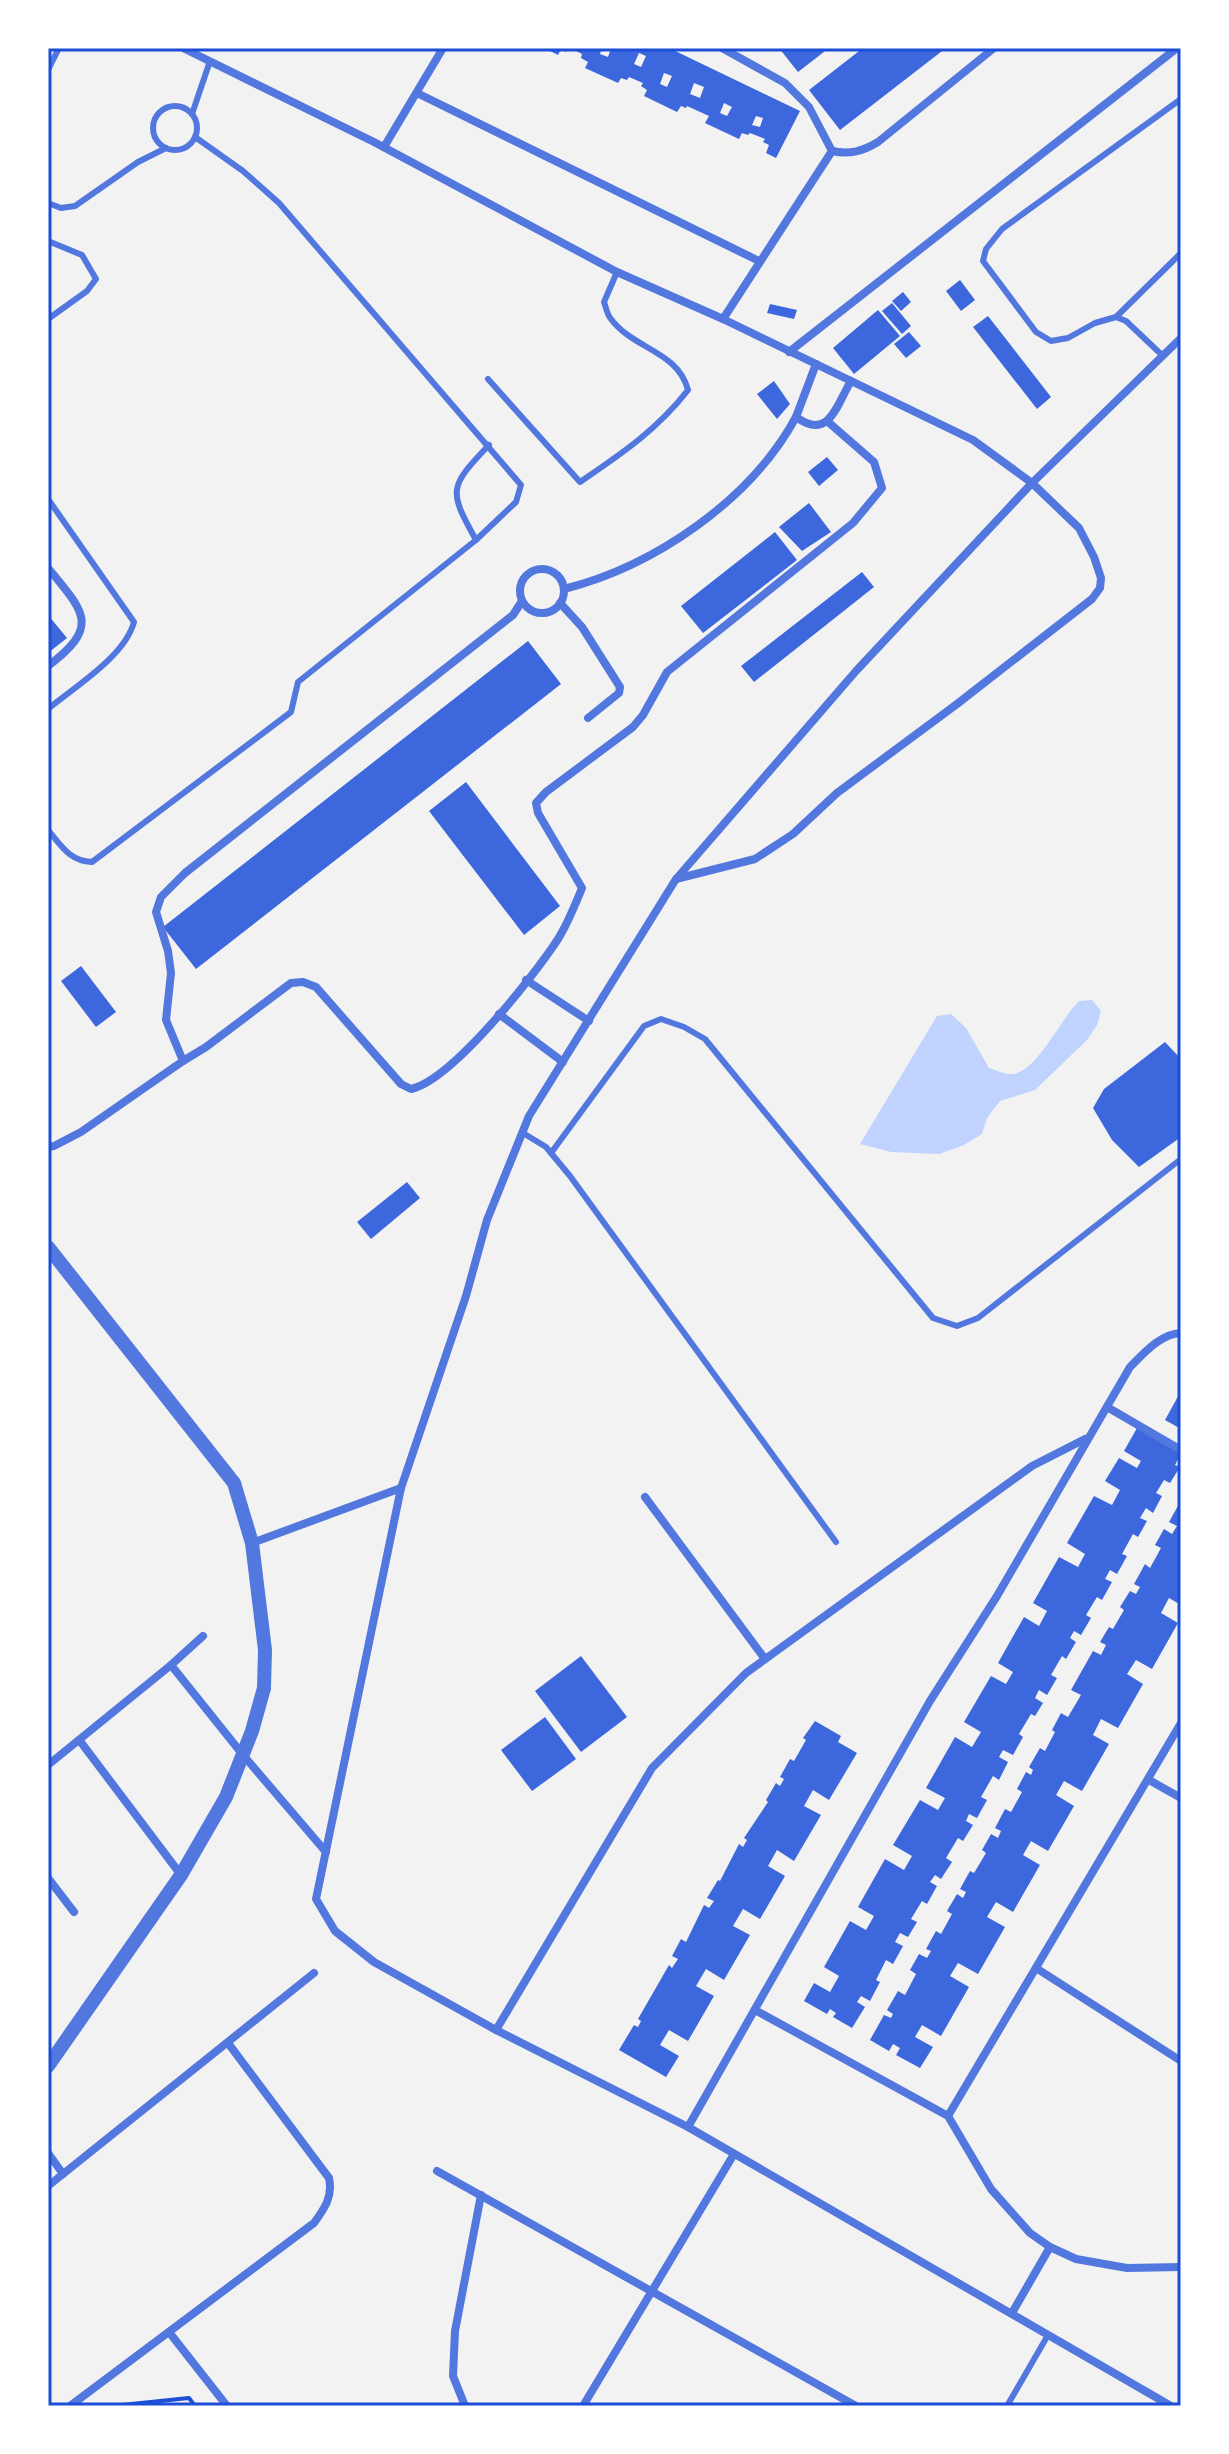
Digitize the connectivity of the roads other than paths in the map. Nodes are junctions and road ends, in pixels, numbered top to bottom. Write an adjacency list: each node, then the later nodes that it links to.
1 (59, 48): 8 (lane)
2 (183, 48): 7 (street)
3 (443, 48): 9 (street)
4 (723, 48): 15 (street)
5 (994, 48): 15 (street)
6 (1177, 48): 25 (street)
7 (210, 61): 11 (lane); 13 (street)
8 (48, 70)
9 (417, 93): 13 (street); 19 (street)
10 (1181, 99): 21 (lane)
11 (192, 114): 12 (lane); 14 (lane)
12 (195, 137): 14 (lane); 32 (lane)
13 (384, 147): 20 (street)
14 (166, 148): 16 (lane)
15 (832, 151): 19 (street)
16 (48, 203)
17 (48, 241): 22 (lane)
18 (1181, 253): 21 (lane)
19 (759, 261): 23 (street)
20 (617, 272): 23 (street); 28 (lane)
21 (1116, 317): 26 (lane)
22 (48, 319)
23 (723, 319): 25 (street)
24 (1181, 338): 26 (street)
25 (789, 352): 27 (street)
26 (1163, 356): 33 (street)
27 (816, 364): 29 (street); 30 (street)
28 (488, 379)
29 (851, 381): 31 (street); 33 (street)
30 (796, 417): 31 (street); 37 (street)
31 (827, 421): 45 (street)
32 (489, 445): 35 (lane); 35 (lane)
33 (1032, 483): 44 (street); 44 (street)
34 (48, 499): 41 (lane)
35 (476, 540): 43 (lane)
36 (48, 568): 40 (street)
37 (564, 589): 38 (street); 39 (street)
38 (522, 601): 39 (street); 48 (street)
39 (560, 603): 42 (street)
40 (48, 666)
41 (48, 709)
42 (588, 718)
43 (48, 830)
44 (676, 879): 47 (street)
45 (526, 980): 46 (street); 47 (street)
46 (499, 1014): 48 (street); 49 (street)
47 (589, 1021): 49 (street)
48 (183, 1061): 51 (street)
49 (563, 1062): 50 (street)
50 (523, 1133): 52 (lane); 59 (street)
51 (48, 1147)
52 (551, 1153): 53 (lane); 61 (lane)
53 (1181, 1159)
54 (48, 1247): 62 (street)
55 (1181, 1333): 56 (street)
56 (1107, 1407): 57 (street); 58 (street)
57 (1087, 1438): 64 (street); 78 (street)
58 (1181, 1450)
59 (401, 1488): 62 (street); 72 (street)
60 (645, 1497): 64 (street)
61 (836, 1542)
62 (252, 1543): 68 (street)
63 (203, 1636): 65 (street)
64 (765, 1659): 79 (street)
65 (171, 1665): 67 (street); 68 (street)
66 (1181, 1723): 70 (street)
67 (80, 1741): 69 (street); 73 (street)
68 (243, 1755): 72 (street); 73 (street)
69 (48, 1765)
70 (1149, 1780): 71 (street); 76 (street)
71 (1181, 1798)
72 (326, 1852): 79 (street)
73 (181, 1875): 82 (street)
74 (48, 1878): 75 (street)
75 (74, 1912)
76 (1036, 1968): 81 (street); 83 (street)
77 (314, 1973): 80 (street)
78 (755, 2010): 83 (street); 84 (street)
79 (496, 2030): 84 (street)
80 (228, 2043): 88 (street); 95 (street)
81 (1181, 2061)
82 (48, 2066)
83 (948, 2116): 91 (street)
84 (688, 2127): 86 (street)
85 (48, 2153): 88 (street)
86 (734, 2154): 93 (street); 94 (street)
87 (437, 2171): 90 (street)
88 (63, 2174): 89 (street)
89 (48, 2186)
90 (481, 2195): 93 (street); 99 (street)
91 (1050, 2247): 92 (street); 94 (street)
92 (1181, 2267)
93 (652, 2292): 100 (street); 101 (street)
94 (1012, 2313): 96 (street)
95 (169, 2332): 97 (street); 98 (street)
96 (1048, 2335): 102 (lane); 103 (street)
97 (70, 2406)
98 (227, 2406)
99 (465, 2406)
100 (583, 2406)
101 (856, 2406)
102 (1007, 2406)
103 (1171, 2406)

